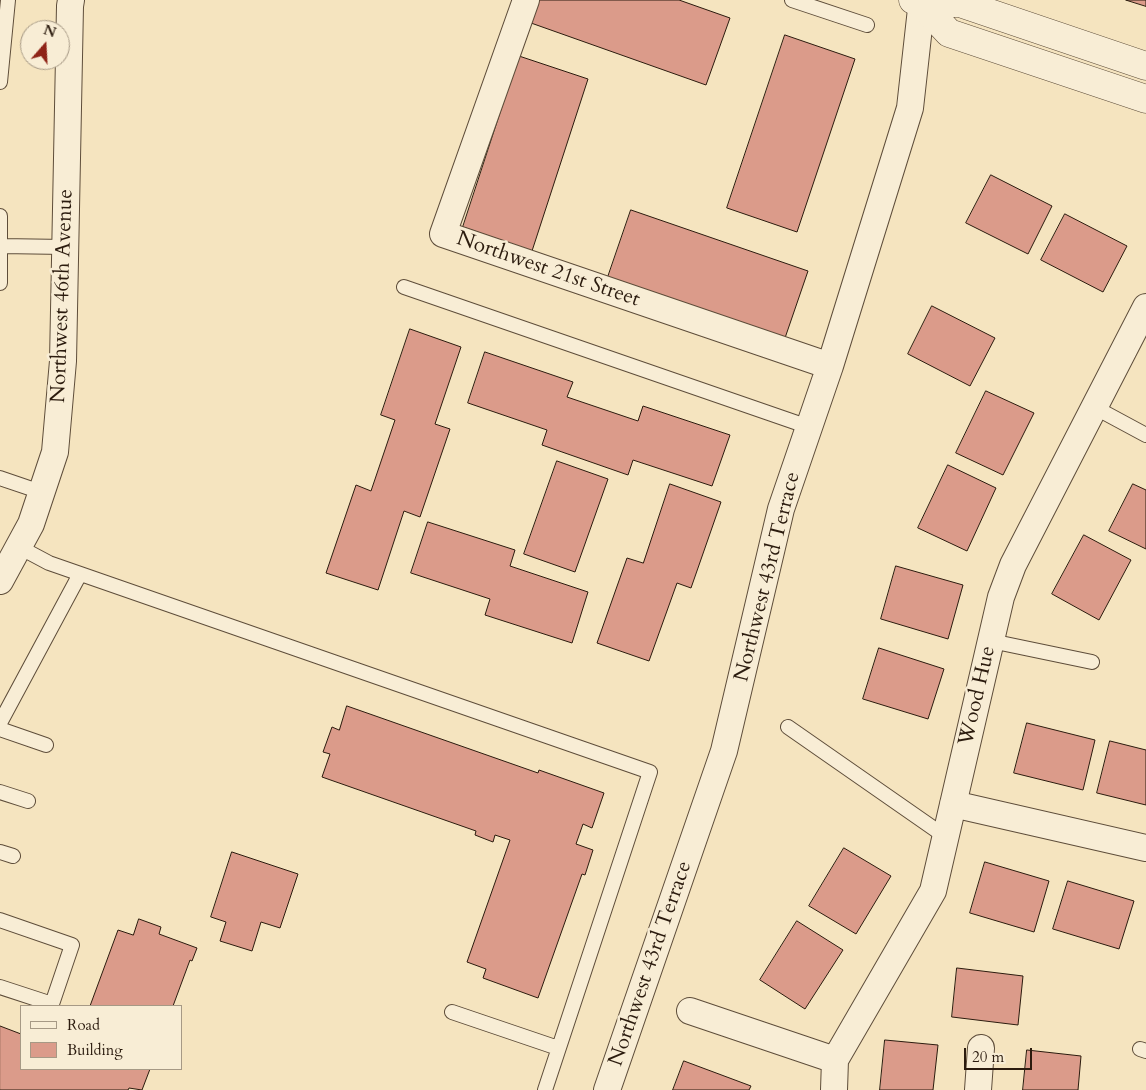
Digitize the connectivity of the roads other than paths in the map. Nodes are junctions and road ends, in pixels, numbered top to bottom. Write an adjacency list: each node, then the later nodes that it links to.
1 (8, 0): 8 (lane)
2 (71, 0): 12 (street, Northwest 46th Avenue)
3 (526, 0): 16 (street, Northwest 21st Street)
4 (792, 0): 6 (lane)
5 (919, 1): 7 (street); 9 (street); 16 (street, Northwest 43rd Terrace)
6 (866, 25)
7 (1146, 66)
8 (0, 82)
9 (1146, 99)
10 (0, 216): 11 (lane)
11 (1, 246): 12 (lane); 13 (lane)
12 (65, 247): 21 (street, Northwest 46th Avenue)
13 (0, 283)
14 (404, 287): 18 (lane)
15 (1146, 307): 17 (street, Wood Hue)
16 (830, 366): 18 (street, Northwest 43rd Terrace)
17 (1094, 407): 19 (lane); 25 (street, Wood Hue)
18 (809, 427): 44 (street, Northwest 43rd Terrace)
19 (1146, 435)
20 (0, 478): 21 (lane)
21 (42, 492): 22 (street, Northwest 46th Avenue)
22 (19, 547): 23 (lane); 24 (street, Northwest 46th Avenue)
23 (80, 574): 27 (lane); 40 (lane)
24 (0, 581)
25 (991, 641): 26 (lane); 33 (street, Wood Hue)
26 (1092, 662)
27 (0, 723)
28 (788, 727): 34 (lane)
29 (0, 729): 30 (lane)
30 (46, 745)
31 (0, 792): 32 (lane)
32 (28, 801)
33 (953, 804): 34 (street, Wood Hue); 35 (street)
34 (946, 837): 42 (street, Wood Hue)
35 (1146, 848)
36 (0, 920): 37 (lane)
37 (0, 987)
38 (452, 1012): 40 (lane)
39 (690, 1012): 42 (street)
40 (558, 1048): 43 (lane)
41 (981, 1048): 46 (street)
42 (835, 1060): 45 (street, Wood Hue)
43 (545, 1090)
44 (607, 1090)
45 (834, 1090)
46 (978, 1090)

